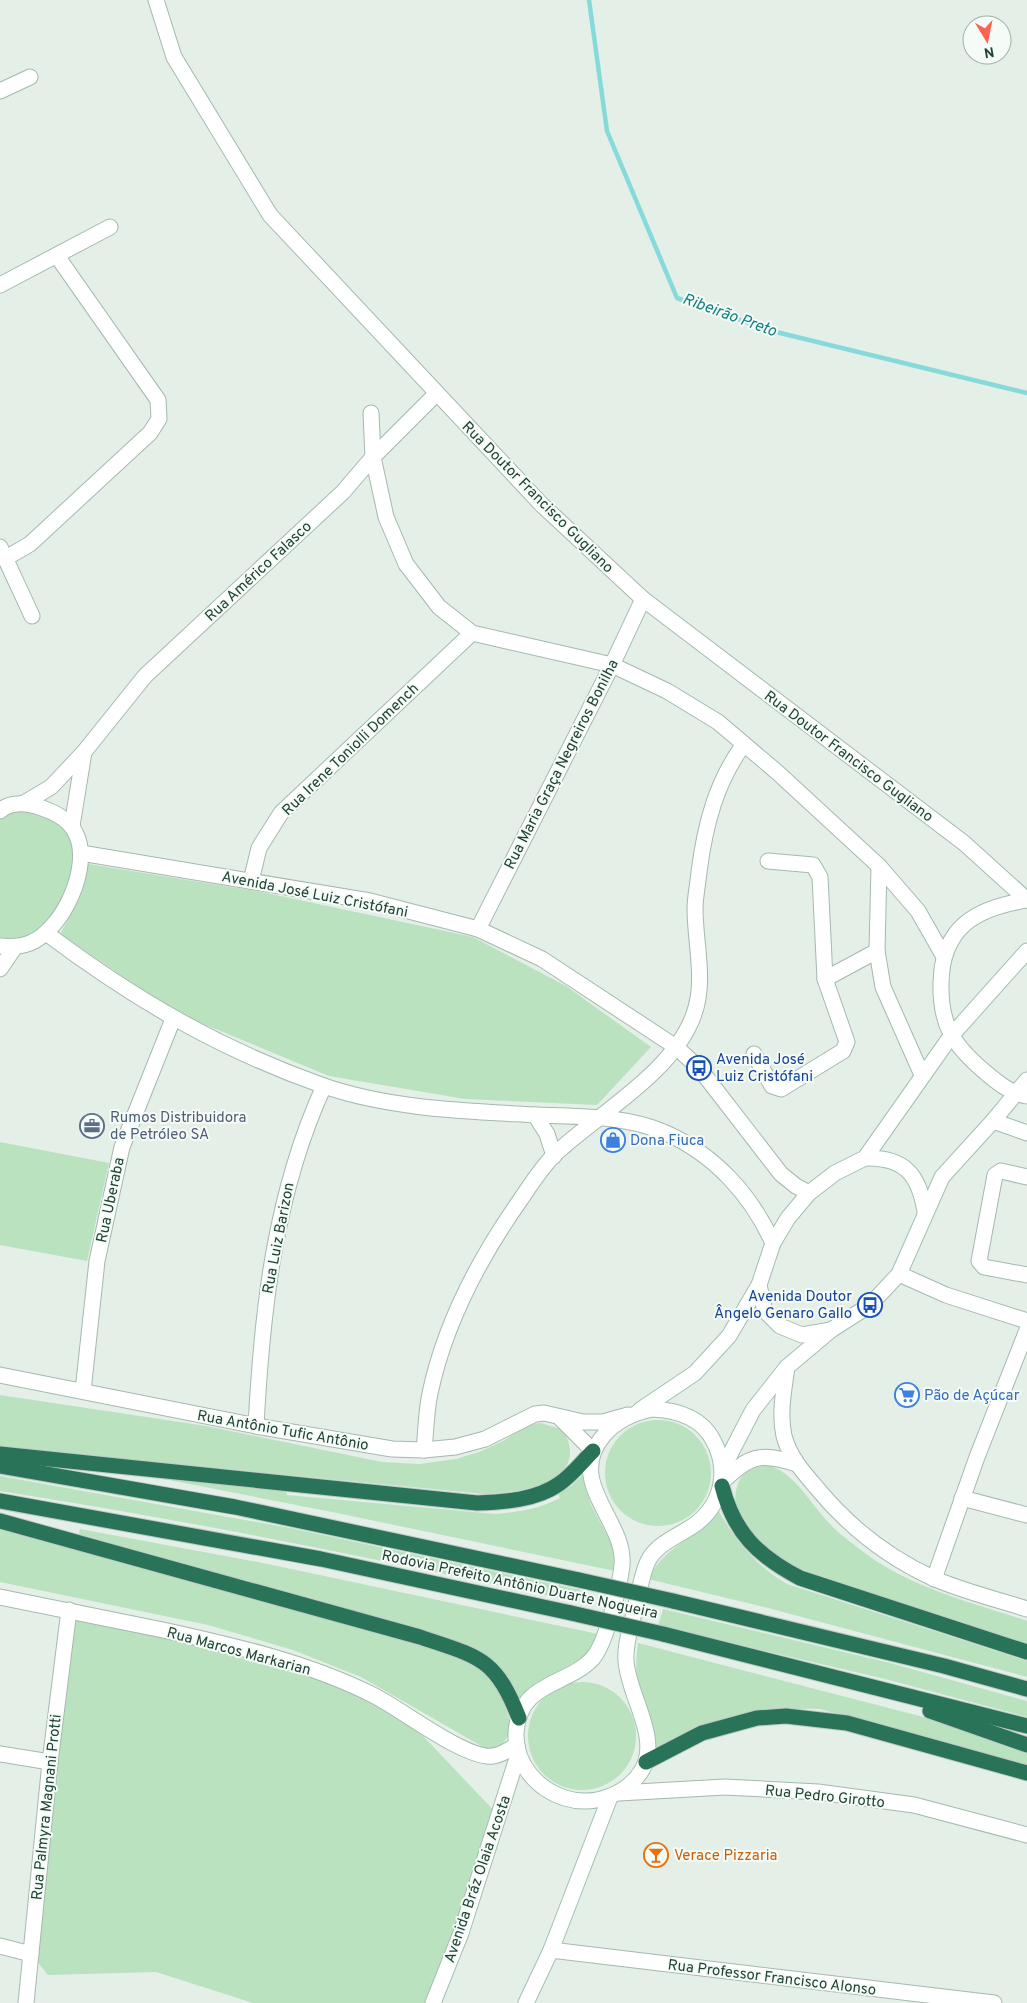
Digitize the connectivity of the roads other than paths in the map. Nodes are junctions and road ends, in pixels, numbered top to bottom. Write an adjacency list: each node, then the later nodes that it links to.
1 (156, 0): 7 (street, Rua Doutor Francisco Gugliano)
2 (30, 76): 3 (street)
3 (0, 91)
4 (110, 227): 5 (street)
5 (58, 256): 6 (street); 10 (street)
6 (0, 285)
7 (436, 394): 9 (street, Rua Américo Falasco); 11 (street, Rua Doutor Francisco Gugliano)
8 (371, 413): 9 (street)
9 (373, 457): 13 (street); 16 (street, Rua Américo Falasco)
10 (3, 553): 12 (street)
11 (643, 600): 14 (street, Rua Maria Graça Negreiros Bonilha); 24 (street, Rua Doutor Francisco Gugliano)
12 (32, 616)
13 (472, 633): 14 (street); 23 (street, Rua Irene Toniolli Domench)
14 (612, 665): 15 (street); 25 (street, Rua Maria Graça Negreiros Bonilha)
15 (744, 744): 22 (street); 35 (street)
16 (84, 752): 17 (street, Rua Américo Falasco); 19 (street, Rua Américo Falasco)
17 (24, 803): 18 (street); 19 (street)
18 (1, 809)
19 (72, 826): 20 (street)
20 (81, 853): 23 (street, Avenida José Luiz Cristófani); 26 (street)
21 (768, 861): 32 (street)
22 (879, 866): 28 (street); 30 (street)
23 (251, 881): 25 (street, Avenida José Luiz Cristófani)
24 (1027, 900): 30 (street)
25 (478, 929): 35 (street, Avenida José Luiz Cristófani)
26 (46, 933): 27 (street); 33 (street)
27 (8, 946): 31 (street)
28 (877, 951): 32 (street); 37 (street)
29 (1027, 951): 34 (street)
30 (943, 955): 34 (street)
31 (0, 970)
32 (825, 979): 36 (street)
33 (173, 1019): 39 (street); 59 (street, Rua Uberaba)
34 (952, 1036): 37 (street); 40 (street)
35 (676, 1047): 42 (street); 48 (street, Avenida José Luiz Cristófani)
36 (754, 1054)
37 (922, 1075): 46 (street)
38 (1027, 1080): 40 (street)
39 (324, 1086): 41 (street); 62 (street, Rua Luiz Barizon)
40 (1022, 1095): 43 (street)
41 (534, 1115): 42 (street); 45 (street)
42 (598, 1118): 45 (street); 50 (street)
43 (993, 1122): 44 (street); 49 (street)
44 (1027, 1134)
45 (554, 1156): 63 (street)
46 (865, 1158): 48 (street); 49 (street)
47 (1027, 1177): 52 (street)
48 (809, 1193): 50 (street)
49 (925, 1212): 51 (street)
50 (773, 1243): 53 (street)
51 (899, 1274): 54 (street); 55 (street)
52 (1027, 1275)
53 (759, 1286): 55 (street); 60 (street)
54 (1027, 1321)
55 (831, 1330): 57 (street)
56 (1027, 1330): 69 (street)
57 (788, 1367): 66 (street); 68 (street)
58 (0, 1375): 59 (street, Rua Antônio Tufic Antônio)
59 (83, 1390): 62 (street, Rua Antônio Tufic Antônio)
60 (633, 1414): 61 (street, Rua Antônio Tufic Antônio); 64 (street); 68 (street)
61 (562, 1419): 63 (street, Rua Antônio Tufic Antônio); 64 (street)
62 (256, 1426): 63 (street, Rua Antônio Tufic Antônio)
63 (424, 1450)
64 (593, 1451): 65 (highway); 80 (street)
65 (0, 1454)
66 (797, 1464): 68 (street); 73 (street)
67 (0, 1466): 79 (highway, Rodovia Prefeito Antônio Duarte Nogueira, bridge)
68 (722, 1479): 77 (highway); 86 (street)
69 (962, 1498): 71 (street); 73 (street)
70 (0, 1501): 78 (highway, Rodovia Prefeito Antônio Duarte Nogueira, bridge)
71 (1027, 1515)
72 (0, 1521): 80 (highway)
73 (934, 1578): 76 (street)
74 (0, 1597): 75 (street, Rua Marcos Markarian)
75 (68, 1610): 83 (street, Rua Marcos Markarian); 85 (street, Rua Palmyra Magnani Protti)
76 (1027, 1610)
77 (1027, 1652)
78 (848, 1683): 81 (highway, Rodovia Prefeito Antônio Duarte Nogueira); 82 (highway)
79 (1027, 1689)
80 (520, 1718): 83 (street)
81 (1027, 1726)
82 (1027, 1745)
83 (518, 1750): 88 (street); 94 (street, Avenida Bráz Olaia Acosta)
84 (0, 1754): 85 (street)
85 (50, 1762): 92 (street, Rua Palmyra Magnani Protti)
86 (646, 1762): 87 (highway); 88 (street)
87 (1027, 1773)
88 (615, 1795): 89 (street, Rua Pedro Girotto); 91 (street)
89 (1027, 1835)
90 (0, 1946): 92 (street)
91 (551, 1950): 95 (street); 96 (street, Rua Professor Francisco Alonso)
92 (31, 1954): 93 (street, Rua Palmyra Magnani Protti)
93 (26, 2003)
94 (433, 2003)
95 (526, 2003)
96 (994, 2003)

